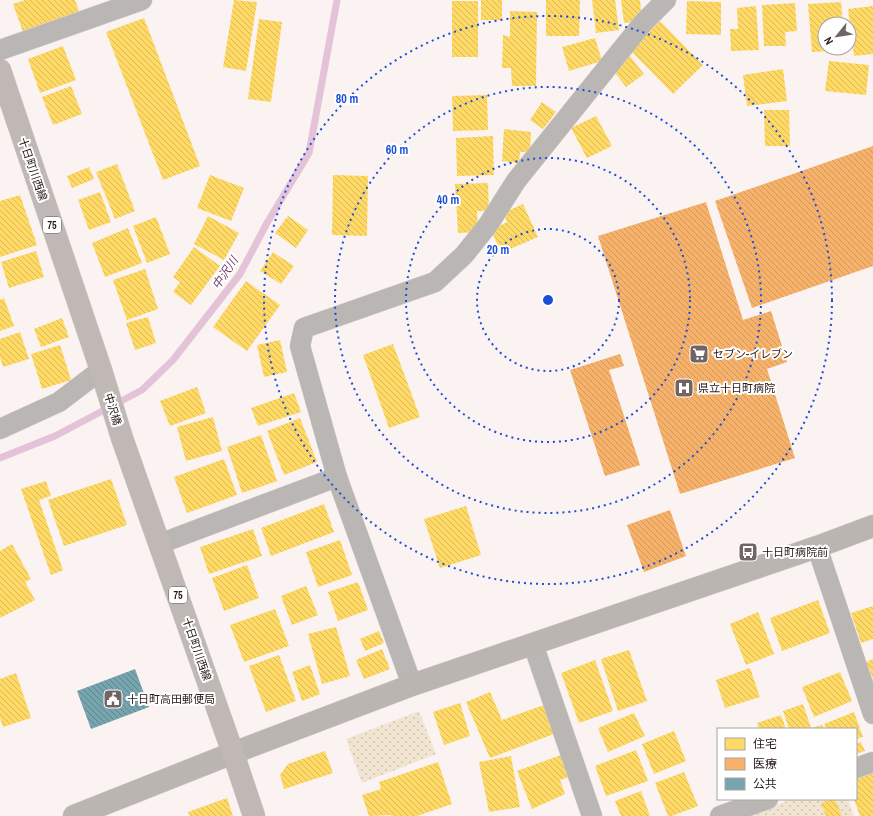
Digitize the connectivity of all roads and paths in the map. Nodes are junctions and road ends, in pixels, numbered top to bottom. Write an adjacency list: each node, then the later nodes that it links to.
1 (142, 0): 3 (street)
2 (666, 0): 8 (street)
3 (0, 50)
4 (0, 70): 5 (main road, 十日町川西線 / 75)
5 (103, 375): 6 (street); 7 (main road, 中沢橋 / 75)
6 (0, 429)
7 (122, 438): 10 (main road, 十日町川西線 / 75)
8 (337, 477): 10 (street); 13 (street)
9 (873, 526): 11 (street)
10 (159, 544): 15 (main road, 十日町川西線 / 75)
11 (817, 547): 12 (street); 14 (street)
12 (533, 644): 13 (street); 21 (street)
13 (412, 685): 15 (street)
14 (873, 714)
15 (233, 753): 19 (street); 20 (main road, 十日町川西線 / 75)
16 (873, 762): 17 (street)
17 (857, 768)
18 (765, 800): 22 (street)
19 (74, 816)
20 (254, 816)
21 (592, 816)
22 (720, 816)

